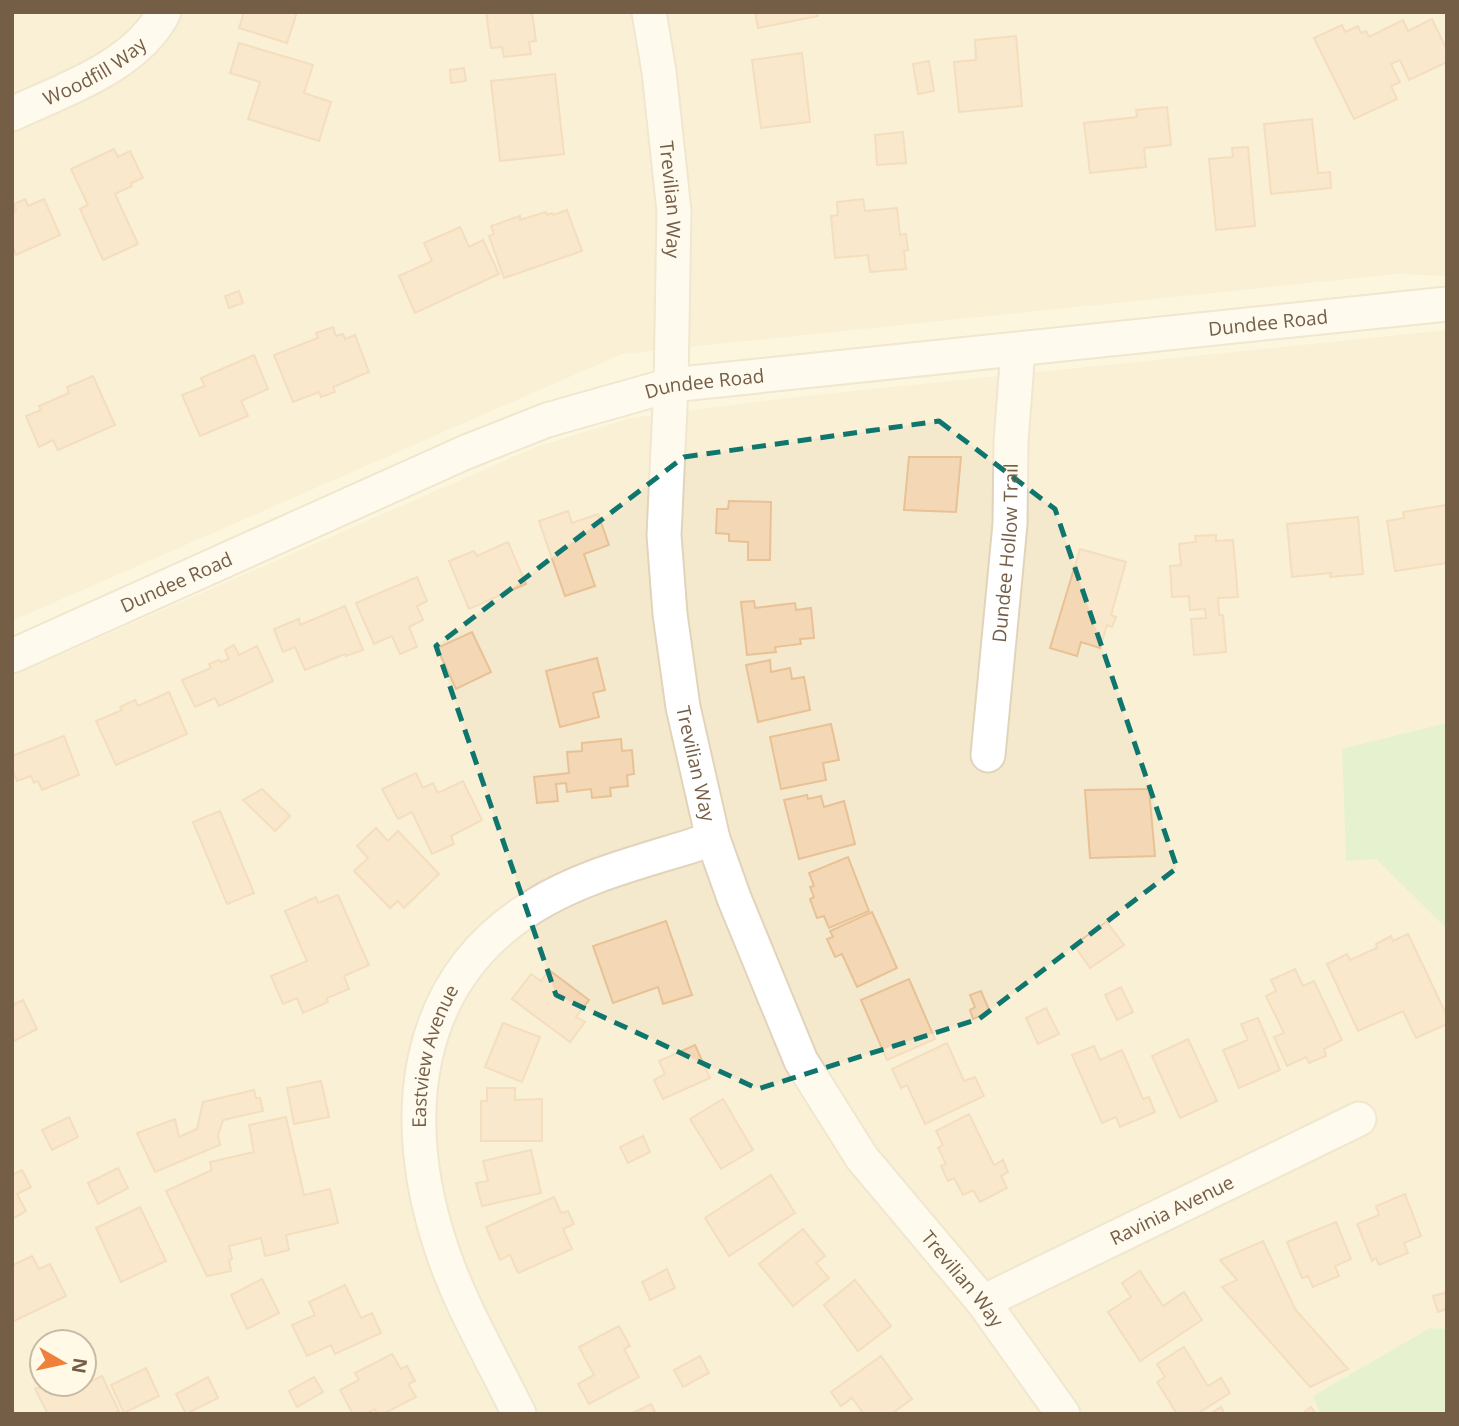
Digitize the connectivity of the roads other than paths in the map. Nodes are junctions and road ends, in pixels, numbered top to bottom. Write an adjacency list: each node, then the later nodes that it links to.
1 (164, 12): 3 (street, Woodfill Way)
2 (649, 12): 6 (street, Trevilian Way)
3 (12, 114)
4 (1447, 304): 5 (street, Dundee Road)
5 (1018, 350): 6 (street, Dundee Road); 8 (street, Dundee Hollow Trail)
6 (671, 385): 7 (street, Dundee Road); 9 (street, Trevilian Way)
7 (12, 656)
8 (988, 755)
9 (713, 839): 11 (street, Trevilian Way); 12 (street, Eastview Avenue)
10 (1359, 1119): 11 (street, Ravinia Avenue)
11 (984, 1302): 13 (street, Trevilian Way)
12 (519, 1414)
13 (1063, 1414)

